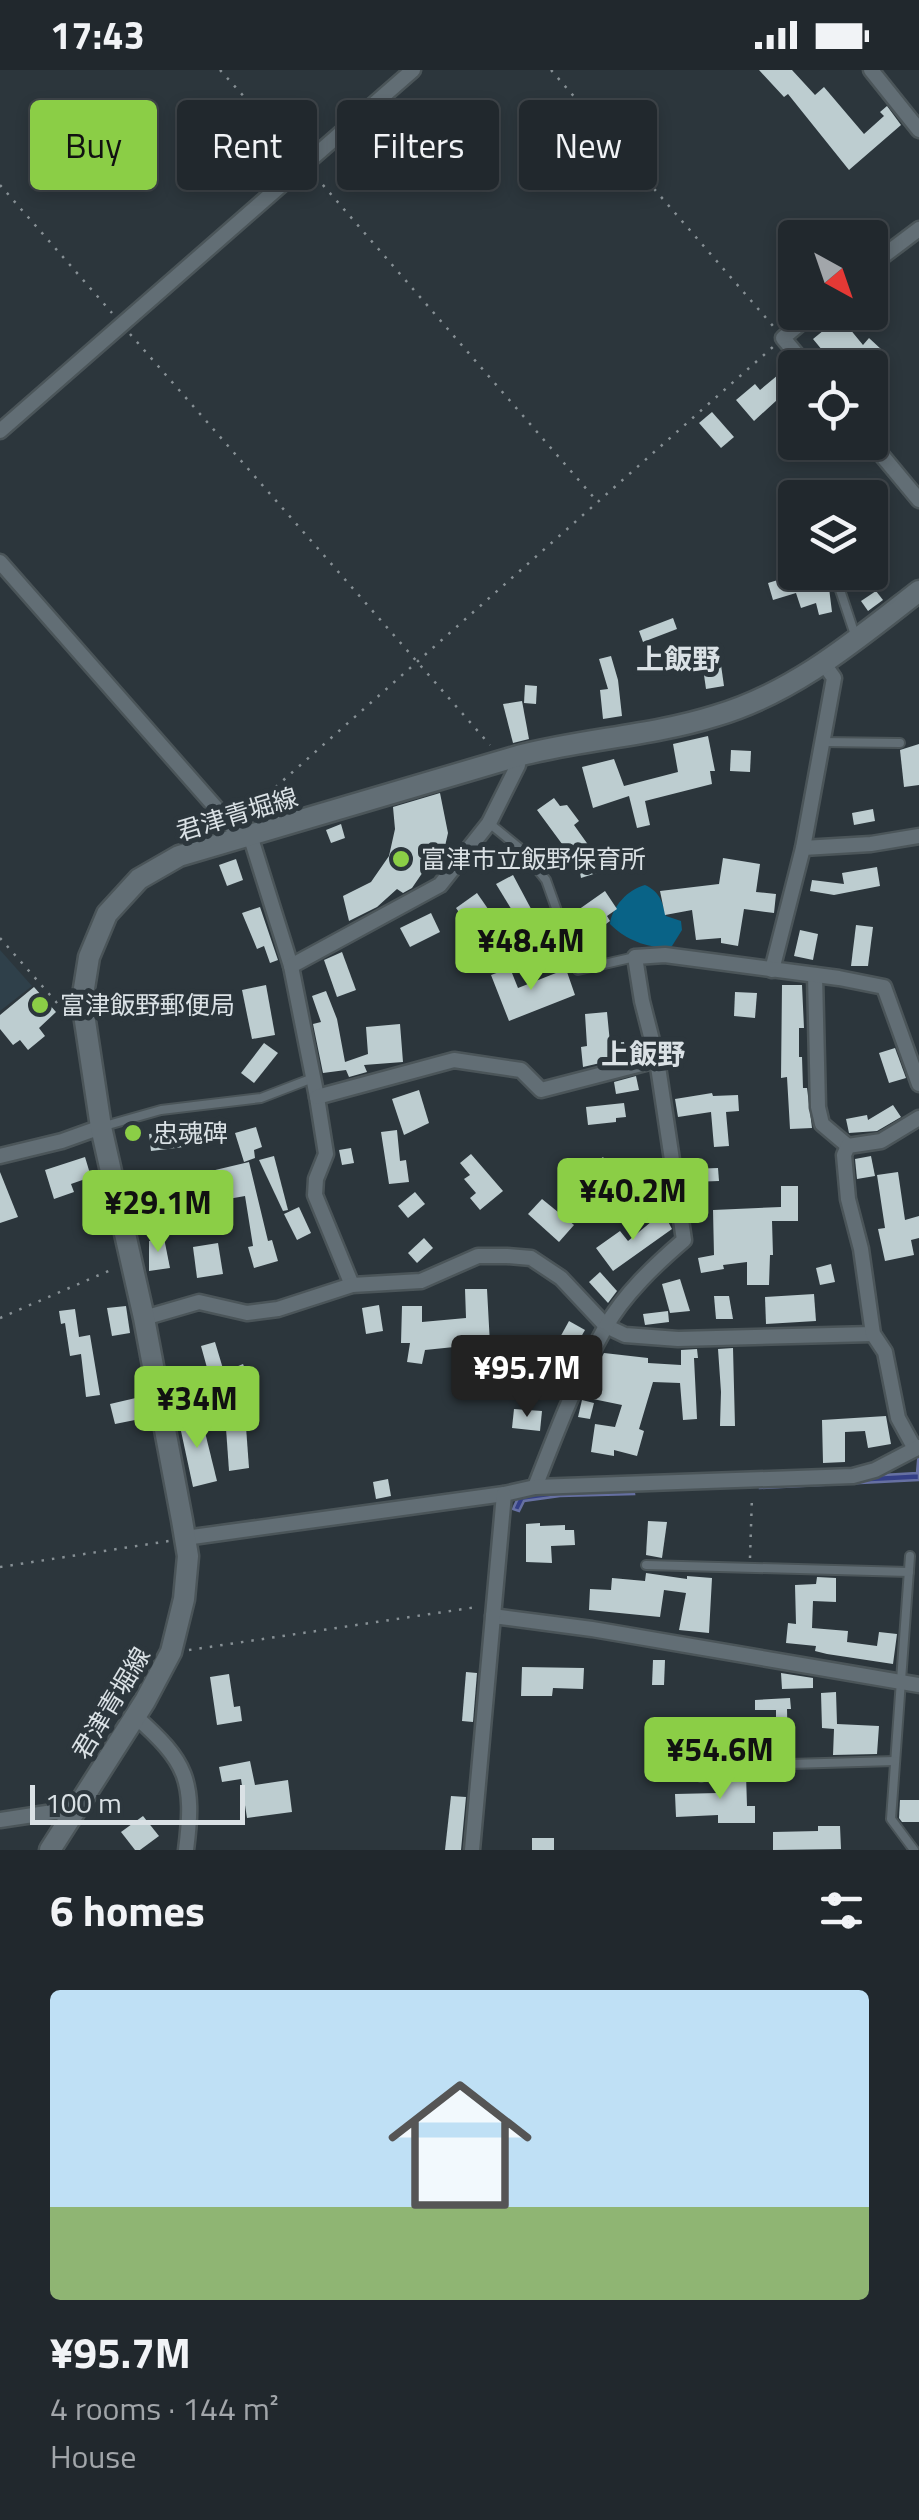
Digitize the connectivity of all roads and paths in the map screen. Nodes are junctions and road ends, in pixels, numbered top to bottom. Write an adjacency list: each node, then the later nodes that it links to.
1 (220, 70): 5 (path)
2 (414, 70): 7 (street)
3 (551, 70): 15 (path)
4 (871, 70): 6 (street)
5 (247, 100)
6 (919, 130)
7 (317, 153)
8 (317, 179): 20 (path)
9 (0, 185): 13 (path)
10 (274, 190): 13 (street)
11 (919, 229): 12 (street)
12 (888, 252)
13 (122, 324): 17 (street); 25 (path)
14 (793, 330): 15 (street)
15 (784, 338): 16 (street); 20 (path)
16 (794, 350)
17 (0, 432)
18 (886, 460): 19 (street)
19 (919, 500)
20 (597, 501): 25 (path)
21 (0, 562): 31 (street)
22 (840, 590): 24 (lane)
23 (919, 591): 24 (main road, 君津青堀線)
24 (856, 640): 26 (main road, 君津青堀線)
25 (416, 660): 29 (path); 31 (path)
26 (824, 664): 27 (street); 29 (main road, 君津青堀線)
27 (822, 742): 28 (lane); 33 (street)
28 (900, 743)
29 (512, 758): 30 (street); 31 (main road, 君津青堀線)
30 (489, 824): 35 (lane); 36 (street)
31 (240, 833): 36 (street); 39 (main road, 君津青堀線)
32 (919, 836): 33 (street)
33 (803, 848): 37 (street)
34 (0, 938): 39 (path)
35 (635, 957): 37 (street); 40 (street)
36 (291, 966): 41 (street)
37 (772, 970): 38 (street)
38 (815, 975): 42 (street); 46 (street)
39 (84, 1026): 45 (main road, 君津青堀線)
40 (657, 1060): 43 (street); 52 (street)
41 (313, 1078): 43 (street); 45 (lane)
42 (919, 1084)
43 (317, 1097): 49 (street)
44 (919, 1118): 46 (street)
45 (102, 1127): 47 (street); 48 (main road, 君津青堀線)
46 (848, 1146): 53 (street)
47 (0, 1156)
48 (130, 1261): 50 (path); 51 (main road, 君津青堀線)
49 (352, 1285): 51 (street); 52 (street)
50 (0, 1318)
51 (144, 1318): 58 (main road, 君津青堀線)
52 (606, 1326): 53 (street); 56 (street)
53 (873, 1334): 54 (street)
54 (917, 1448): 55 (street)
55 (752, 1480): 56 (street); 61 (path)
56 (535, 1486): 57 (street)
57 (504, 1494): 58 (street); 64 (street)
58 (185, 1538): 62 (path); 65 (main road, 君津青堀線)
59 (910, 1556): 63 (lane)
60 (646, 1565): 61 (lane)
61 (750, 1566): 63 (lane)
62 (0, 1567)
63 (909, 1572): 66 (lane)
64 (493, 1612): 65 (path); 66 (street); 75 (street)
65 (169, 1655): 68 (main road, 君津青堀線)
66 (902, 1682): 67 (street); 69 (lane)
67 (919, 1685)
68 (135, 1716): 71 (main road, 君津青堀線); 74 (street)
69 (895, 1761): 70 (lane); 76 (lane)
70 (701, 1777)
71 (75, 1812): 72 (street); 73 (main road, 君津青堀線)
72 (0, 1820)
73 (50, 1850)
74 (186, 1850)
75 (472, 1850)
76 (914, 1850)

